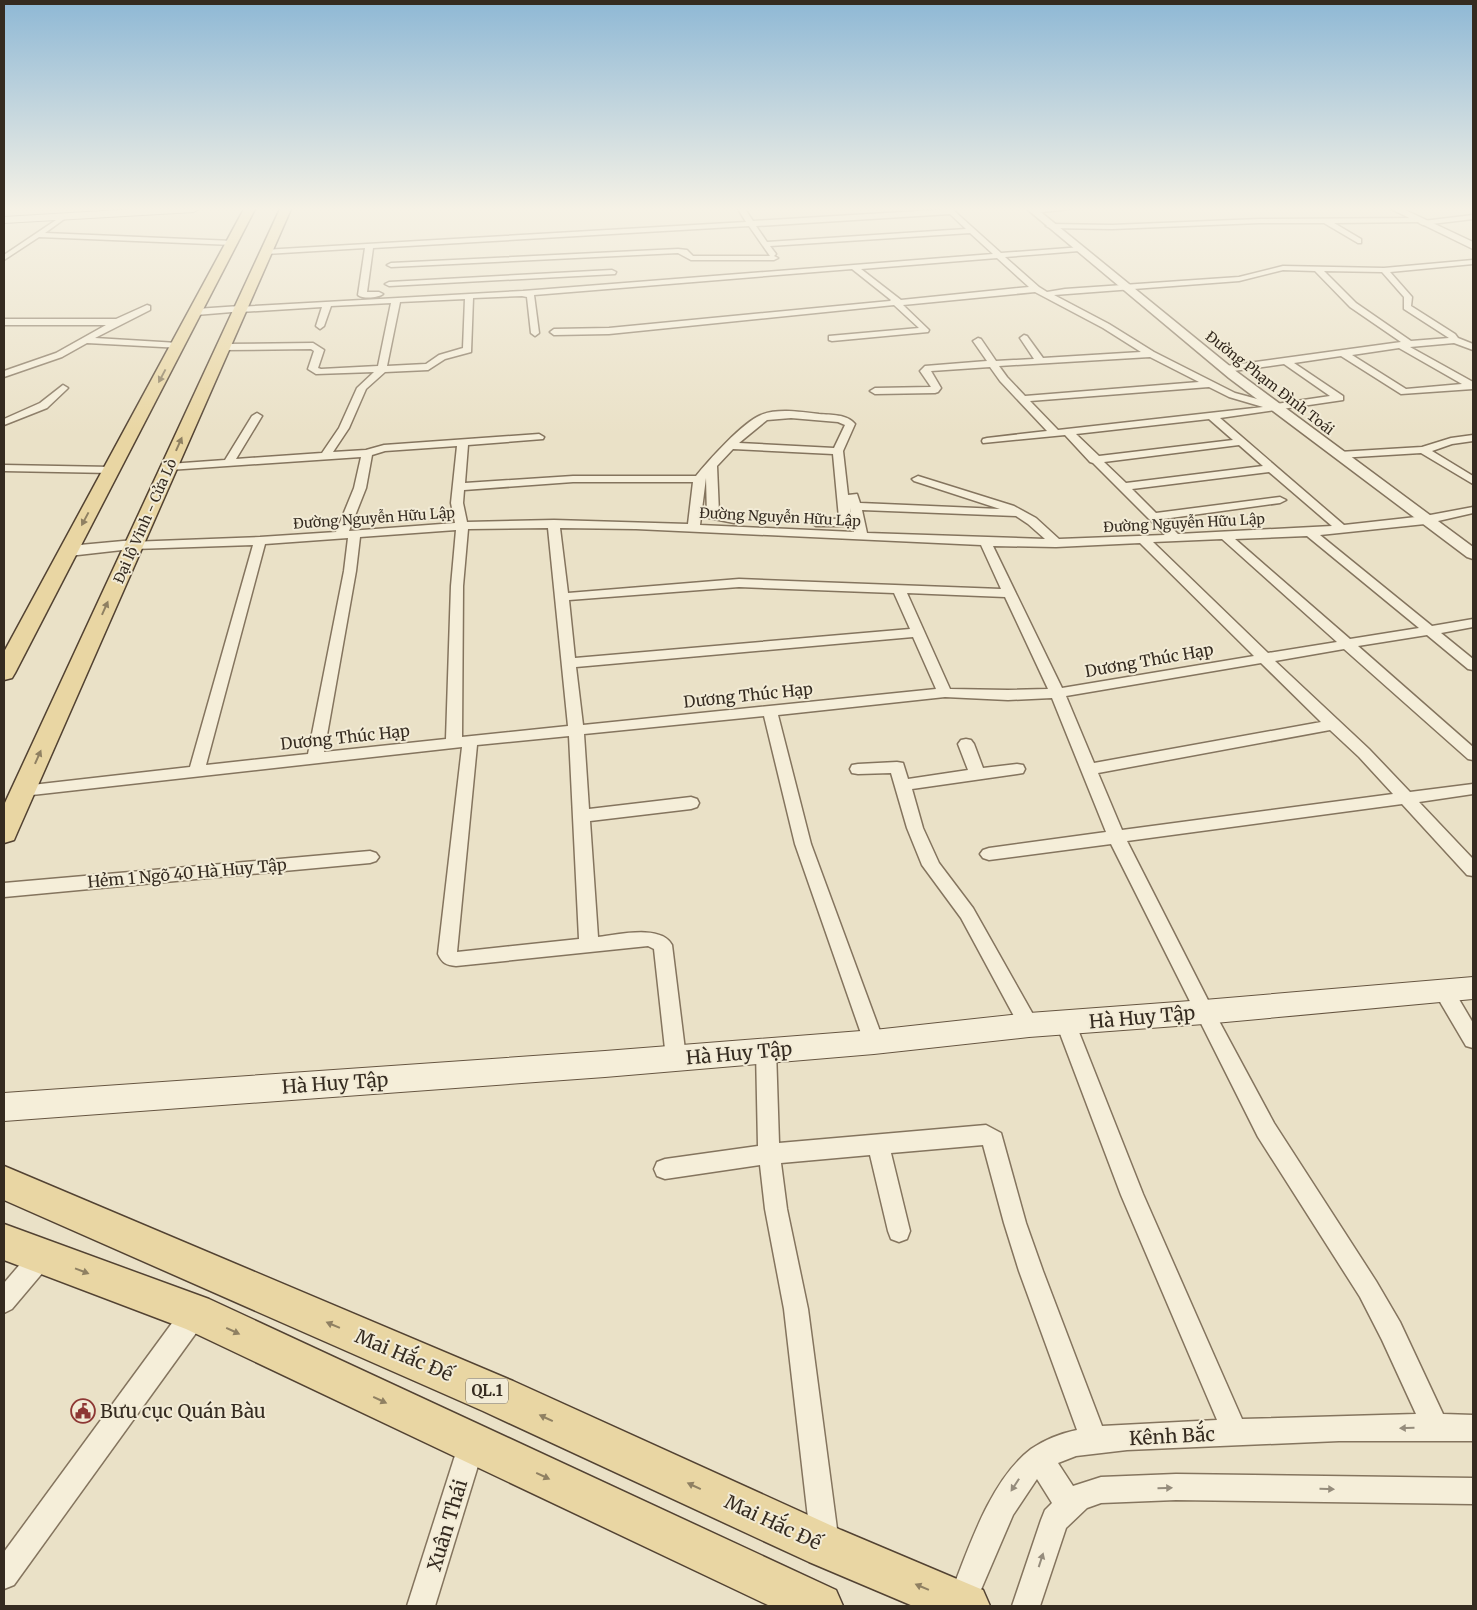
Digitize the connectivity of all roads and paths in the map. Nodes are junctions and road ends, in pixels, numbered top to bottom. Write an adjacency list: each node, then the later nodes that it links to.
1 (211, 284): 25 (main road)
2 (251, 284): 24 (main road, Đại lộ Vinh - Cửa Lò)
3 (363, 284): 20 (street)
4 (391, 284): 18 (street)
5 (425, 284): 18 (street)
6 (637, 284): 13 (street)
7 (875, 284): 21 (street)
8 (1031, 284): 15 (street)
9 (1122, 284): 14 (street, Đường Phạm Đình Toái)
10 (1166, 284): 14 (street)
11 (1332, 284): 36 (street)
12 (1397, 284): 34 (street)
13 (612, 286): 16 (street)
14 (1125, 287): 17 (street); 46 (street, Đường Phạm Đình Toái)
15 (1036, 289): 17 (street); 21 (street)
16 (522, 293): 19 (street); 30 (street)
17 (1047, 294): 40 (street)
18 (391, 295): 19 (street); 20 (street); 45 (street)
19 (468, 296): 45 (street)
20 (361, 299): 22 (street)
21 (896, 301): 29 (street); 31 (street)
22 (328, 305): 24 (street); 28 (street)
23 (147, 308): 27 (street)
24 (240, 309): 25 (street); 38 (main road, Đại lộ Vinh - Cửa Lò)
25 (196, 312): 37 (main road)
26 (4, 322): 27 (street)
27 (117, 322): 33 (street)
28 (320, 326)
29 (554, 332)
30 (535, 333)
31 (832, 338)
32 (1024, 338): 42 (street)
33 (84, 340): 37 (street); 47 (street)
34 (1455, 340): 36 (street); 39 (street)
35 (978, 341): 44 (street)
36 (1404, 344): 41 (street); 49 (street)
37 (178, 346): 76 (main road, one-way to 76)
38 (224, 347): 45 (street); 72 (main road, Đại lộ Vinh - Cửa Lò, one-way to 38)
39 (1473, 347)
40 (1151, 354): 42 (street); 48 (street)
41 (1343, 354): 43 (street); 49 (street)
42 (1040, 361): 44 (street)
43 (1287, 362): 46 (street); 53 (street)
44 (993, 364): 51 (street); 52 (street)
45 (382, 369): 68 (street)
46 (1226, 370): 53 (street, Đường Phạm Đình Toái)
47 (4, 374)
48 (1210, 383): 52 (street); 53 (street)
49 (1473, 386)
50 (63, 388): 56 (street)
51 (875, 391)
52 (1024, 399): 57 (street)
53 (1276, 408): 55 (street); 67 (street, Đường Phạm Đình Toái)
54 (257, 416): 70 (street)
55 (1212, 416): 57 (street); 61 (street)
56 (4, 422)
57 (1062, 433): 60 (street); 69 (street)
58 (539, 437): 62 (street)
59 (1473, 438): 64 (street)
60 (987, 441)
61 (1241, 442): 69 (street); 75 (street)
62 (463, 443): 66 (street); 81 (street)
63 (731, 446): 65 (street); 65 (street); 71 (street)
64 (1423, 450): 67 (street); 79 (street)
65 (838, 451): 71 (street)
66 (367, 453): 68 (street); 93 (street)
67 (1339, 455): 87 (street, Đường Phạm Đình Toái)
68 (325, 456): 70 (street)
69 (1094, 460): 80 (street)
70 (229, 462): 72 (street)
71 (711, 464): 77 (street)
72 (169, 467): 101 (main road, Đại lộ Vinh - Cửa Lò)
73 (849, 467): 83 (street)
74 (4, 468): 76 (street)
75 (1272, 468): 80 (street); 91 (street)
76 (112, 470): 102 (main road, one-way to 102)
77 (699, 479): 81 (street); 90 (street)
78 (918, 479): 85 (street)
79 (1473, 481)
80 (1122, 486): 86 (street)
81 (458, 487): 89 (street)
82 (1280, 500): 86 (street)
83 (855, 506): 85 (street); 94 (street)
84 (1473, 510): 87 (street, Đường Nguyễn Hữu Lập)
85 (1020, 513): 100 (street)
86 (1154, 517): 96 (street)
87 (1425, 520): 91 (street, Đường Nguyễn Hữu Lập); 103 (street, Đường Phạm Đình Toái)
88 (554, 524): 89 (street, Đường Nguyễn Hữu Lập); 90 (street, Đường Nguyễn Hữu Lập); 106 (street)
89 (462, 526): 93 (street, Đường Nguyễn Hữu Lập); 120 (street)
90 (694, 528): 94 (street, Đường Nguyễn Hữu Lập)
91 (1342, 529): 92 (street, Đường Nguyễn Hữu Lập)
92 (1310, 532): 95 (street, Đường Nguyễn Hữu Lập); 108 (street)
93 (348, 535): 98 (street, Đường Nguyễn Hữu Lập); 123 (street)
94 (861, 535): 99 (street, Đường Nguyễn Hữu Lập)
95 (1225, 536): 96 (street, Đường Nguyễn Hữu Lập); 110 (street)
96 (1175, 538): 97 (street, Đường Nguyễn Hữu Lập)
97 (1144, 540): 100 (street, Đường Nguyễn Hữu Lập); 111 (street)
98 (260, 541): 101 (street, Đường Nguyễn Hữu Lập); 127 (street)
99 (985, 542): 100 (street, Đường Nguyễn Hữu Lập); 105 (street)
100 (1056, 543)
101 (134, 545): 102 (street); 131 (main road, Đại lộ Vinh - Cửa Lò, one-way to 101)
102 (69, 551): 114 (main road)
103 (1473, 554)
104 (899, 590): 105 (street); 106 (street); 109 (street)
105 (1010, 593): 116 (street)
106 (562, 597): 112 (street)
107 (1473, 623): 108 (street, Dương Thúc Hạp)
108 (1430, 630): 110 (street, Dương Thúc Hạp); 113 (street)
109 (919, 632): 112 (street); 115 (street)
110 (1347, 643): 111 (street, Dương Thúc Hạp); 122 (street)
111 (1265, 657): 116 (street, Dương Thúc Hạp); 118 (street)
112 (569, 663): 119 (street)
113 (1473, 666)
114 (4, 673)
115 (945, 693): 116 (street, Dương Thúc Hạp); 117 (street, Dương Thúc Hạp)
116 (1057, 693): 126 (street)
117 (770, 711): 119 (street, Dương Thúc Hạp); 148 (street)
118 (1333, 725): 126 (street); 132 (street)
119 (576, 730): 120 (street, Dương Thúc Hạp); 134 (street)
120 (462, 742): 123 (street, Dương Thúc Hạp); 141 (street)
121 (966, 744): 128 (street)
122 (1473, 755)
123 (315, 758): 127 (street, Dương Thúc Hạp)
124 (858, 769): 129 (street)
125 (1017, 769): 128 (street)
126 (1088, 769): 136 (street)
127 (196, 772): 131 (street, Dương Thúc Hạp)
128 (977, 774): 129 (street)
129 (903, 785): 146 (street)
130 (1473, 789): 132 (street)
131 (23, 791): 135 (main road, Đại lộ Vinh - Cửa Lò)
132 (1408, 799): 136 (street); 139 (street)
133 (691, 803): 134 (street)
134 (582, 816): 141 (street)
135 (4, 833)
136 (1116, 836): 137 (street); 144 (street)
137 (989, 854)
138 (370, 857): 140 (street, Hẻm 1 Ngõ 40 Hà Huy Tập)
139 (1473, 870)
140 (4, 890)
141 (589, 946): 150 (street)
142 (1473, 988): 143 (main road, Hà Huy Tập)
143 (1442, 990): 144 (main road, Hà Huy Tập); 147 (street)
144 (1204, 1012): 145 (main road, Hà Huy Tập); 161 (street)
145 (1066, 1023): 146 (main road, Hà Huy Tập); 163 (street)
146 (1029, 1025): 148 (main road, Hà Huy Tập)
147 (1473, 1040)
148 (874, 1042): 149 (main road, Hà Huy Tập)
149 (766, 1050): 150 (main road, Hà Huy Tập); 153 (street)
150 (676, 1058): 151 (main road, Hà Huy Tập)
151 (4, 1107)
152 (878, 1144): 153 (street); 156 (street); 164 (street)
153 (769, 1154): 154 (street); 169 (street)
154 (665, 1169)
155 (4, 1183): 169 (main road, Mai Hắc Đế / QL.1, one-way to 155)
156 (899, 1231)
157 (4, 1242): 158 (main road)
158 (42, 1256): 159 (street); 160 (main road, one-way to 160)
159 (4, 1301)
160 (195, 1313): 165 (main road, one-way to 165); 170 (street)
161 (1435, 1427): 162 (street, Kênh Bắc); 163 (street, Kênh Bắc, one-way to 163)
162 (1473, 1428)
163 (1235, 1433): 164 (street, Kênh Bắc)
164 (1094, 1440): 166 (street, Kênh Bắc)
165 (472, 1443): 172 (street, Xuân Thái); 173 (main road, one-way to 173)
166 (1040, 1459): 168 (street); 171 (street, Kênh Bắc, one-way to 171)
167 (1473, 1491): 168 (street, one-way to 167)
168 (1069, 1505): 174 (street, one-way to 168)
169 (825, 1546): 171 (main road, Mai Hắc Đế / QL.1, one-way to 169)
170 (4, 1575)
171 (964, 1605)
172 (421, 1606)
173 (820, 1606)
174 (1026, 1606)

